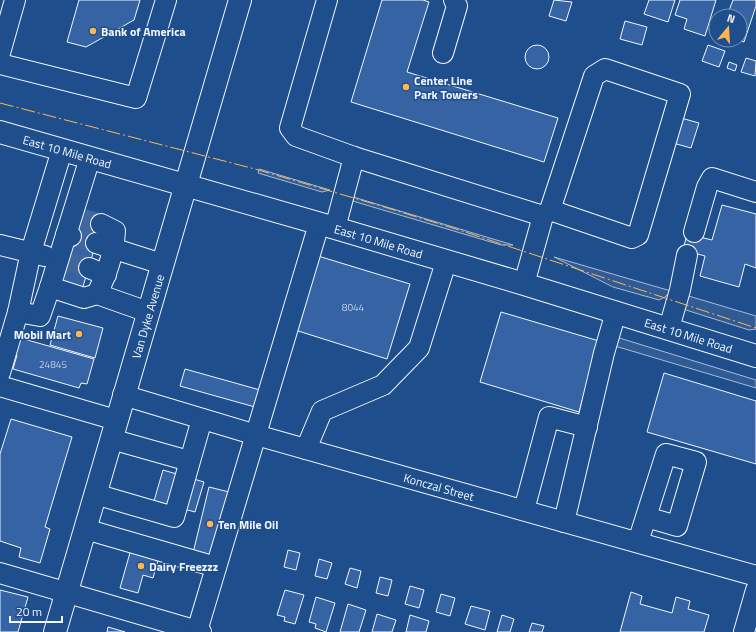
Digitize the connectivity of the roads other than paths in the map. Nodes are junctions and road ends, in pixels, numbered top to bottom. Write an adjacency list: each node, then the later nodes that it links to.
1 (15, 0): 6 (street)
2 (166, 0): 8 (street)
3 (240, 0): 13 (main road, Van Dyke Avenue)
4 (327, 0): 11 (street)
5 (454, 0): 7 (street)
6 (0, 53)
7 (443, 53)
8 (0, 64)
9 (0, 132): 10 (main road, East 10 Mile Road)
10 (62, 150): 12 (main road, East 10 Mile Road); 21 (street)
11 (354, 157): 15 (street); 17 (street)
12 (90, 158): 13 (main road, East 10 Mile Road); 23 (street)
13 (186, 184): 17 (main road, East 10 Mile Road); 25 (main road, Van Dyke Avenue)
14 (756, 192): 18 (street)
15 (546, 213): 15 (street); 26 (street)
16 (101, 224): 20 (street)
17 (327, 226): 24 (main road, East 10 Mile Road); 40 (street)
18 (694, 232)
19 (0, 245): 21 (street)
20 (105, 246): 25 (street); 28 (street)
21 (31, 252): 23 (street); 29 (street)
22 (687, 255): 32 (street)
23 (62, 259): 27 (street)
24 (446, 262): 26 (main road, East 10 Mile Road); 41 (street)
25 (162, 264): 30 (main road, Van Dyke Avenue)
26 (524, 284): 31 (main road, East 10 Mile Road)
27 (50, 287): 28 (street); 29 (street)
28 (97, 294): 30 (street)
29 (18, 312): 34 (street)
30 (148, 312): 36 (main road, Van Dyke Avenue)
31 (616, 312): 32 (main road, East 10 Mile Road); 38 (street)
32 (669, 328): 33 (main road, East 10 Mile Road)
33 (756, 356)
34 (0, 373)
35 (0, 386): 39 (street)
36 (123, 395): 37 (street, Konczal Street); 39 (main road, Van Dyke Avenue)
37 (202, 418): 40 (street, Konczal Street); 42 (street)
38 (587, 426): 44 (street); 46 (street)
39 (113, 430): 42 (street); 43 (main road, Van Dyke Avenue)
40 (256, 435): 41 (street, Konczal Street); 49 (street)
41 (306, 449): 44 (street, Konczal Street)
42 (189, 461): 43 (street)
43 (95, 494): 47 (main road, Van Dyke Avenue)
44 (524, 510): 46 (street, Konczal Street)
45 (646, 517): 48 (street)
46 (564, 522): 48 (street, Konczal Street)
47 (85, 529): 49 (street); 53 (main road, Van Dyke Avenue)
48 (638, 542): 51 (street, Konczal Street)
49 (216, 567): 55 (street)
50 (0, 573): 53 (street)
51 (756, 576)
52 (756, 590): 56 (street)
53 (66, 592): 54 (main road, Van Dyke Avenue); 55 (street)
54 (55, 632)
55 (199, 632)
56 (744, 632)

